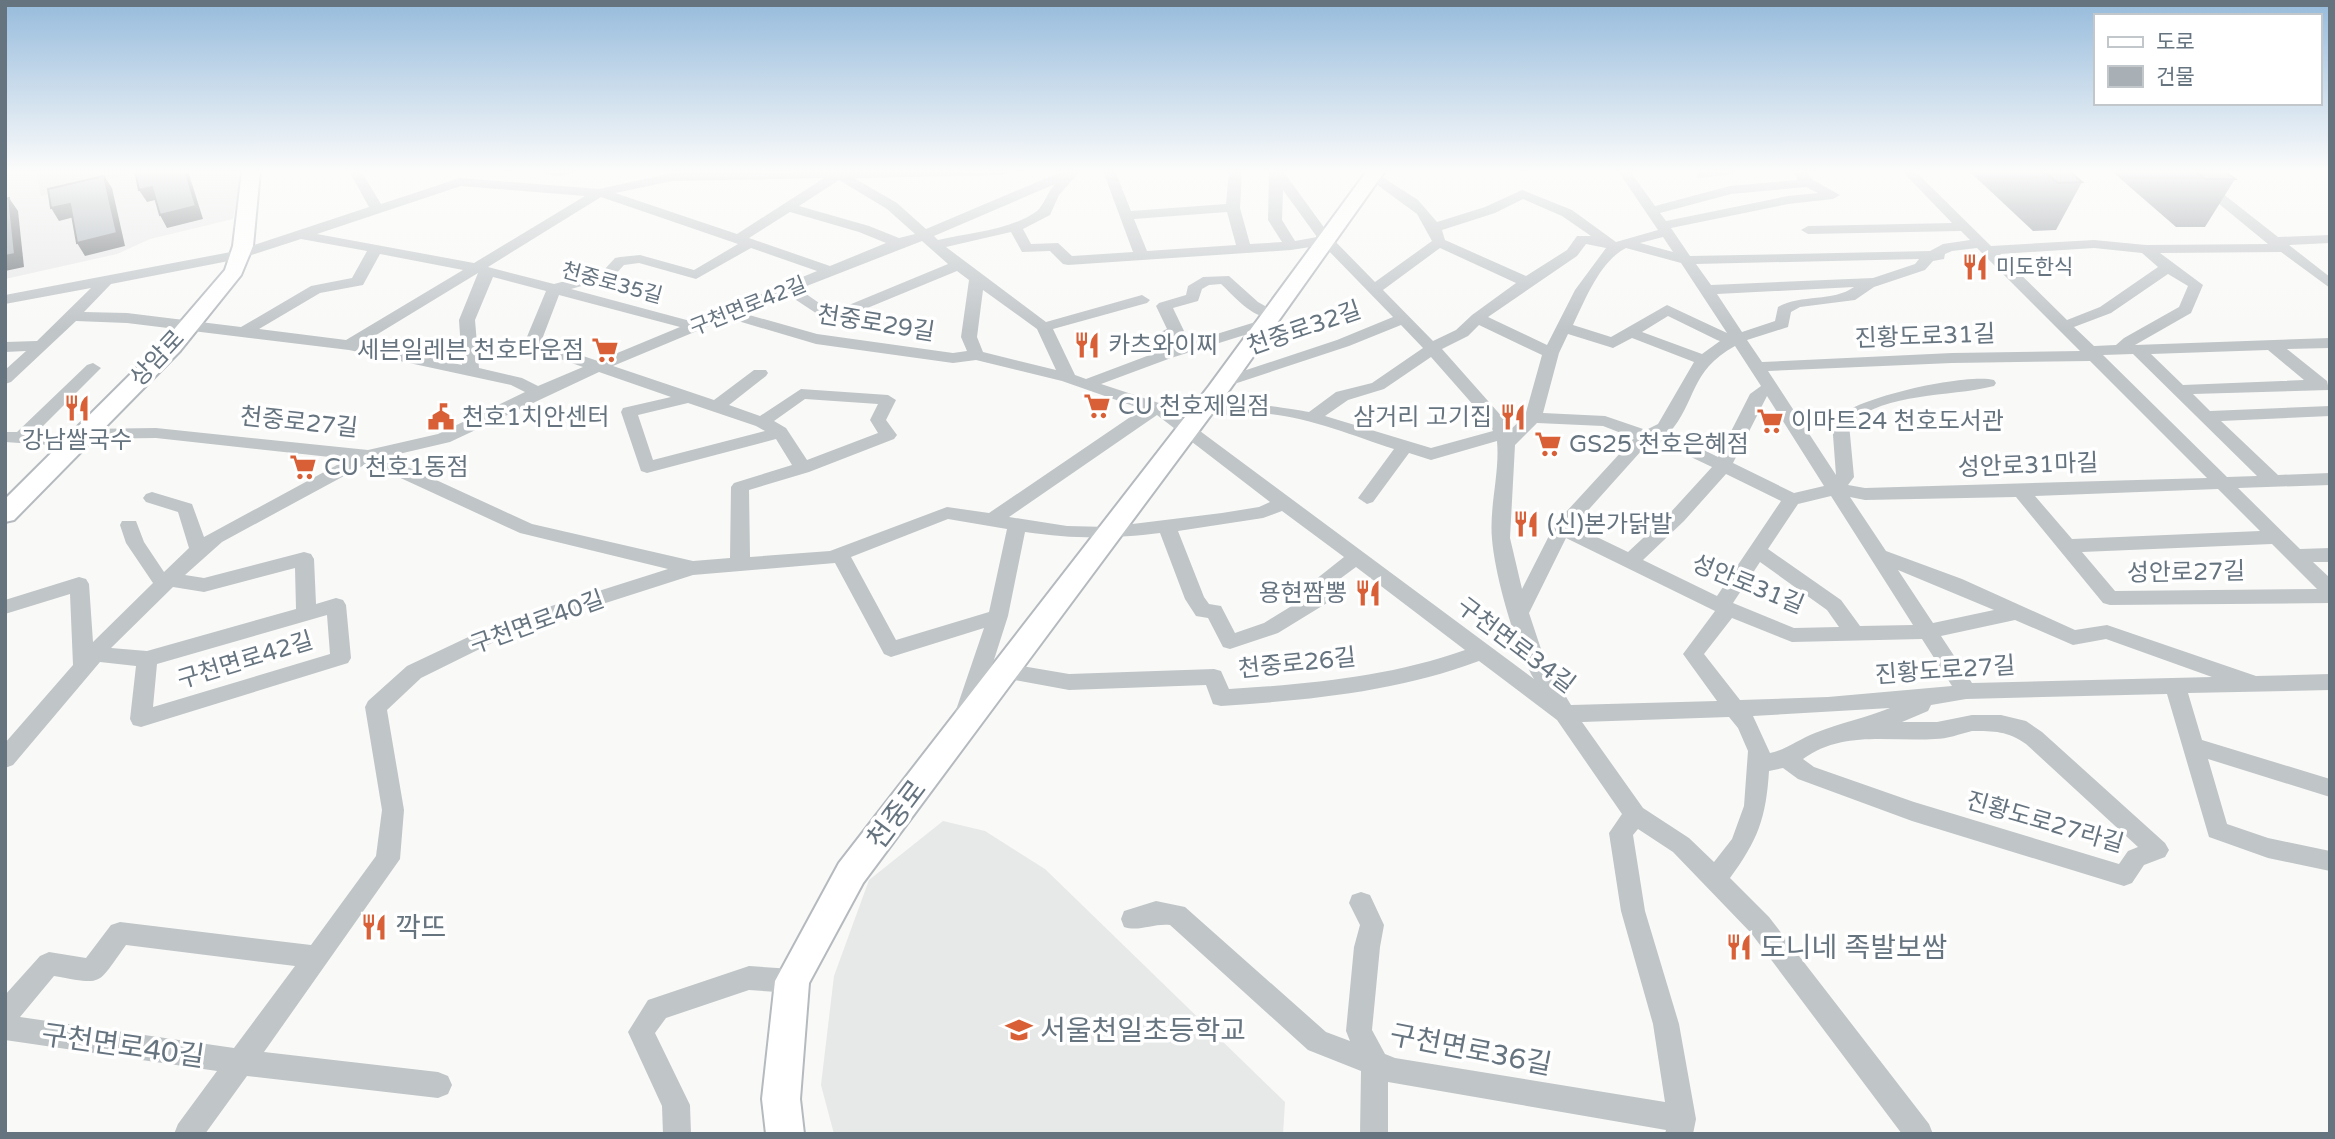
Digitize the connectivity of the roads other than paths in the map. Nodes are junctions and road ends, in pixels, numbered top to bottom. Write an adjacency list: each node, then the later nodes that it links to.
1 (245, 224): 37 (street, 상암로)
2 (332, 224): 24 (street, 천중로35길)
3 (550, 224): 44 (street, 천중로35길)
4 (695, 224): 28 (street)
5 (767, 224): 28 (street)
6 (847, 224): 29 (street)
7 (911, 224): 25 (street)
8 (962, 224): 25 (street, 구천면로42길)
9 (1021, 224): 22 (street, 구천면로42길)
10 (1130, 224): 38 (street)
11 (1237, 224): 34 (street)
12 (1278, 224): 32 (street)
13 (1315, 224): 26 (street)
14 (1338, 224): 26 (street, 천중로)
15 (1430, 224): 23 (street)
16 (1459, 224): 23 (street)
17 (1587, 224): 30 (street)
18 (1658, 224): 30 (street)
19 (1661, 224): 41 (street)
20 (2252, 224): 31 (street)
21 (1964, 226): 35 (street, 성안로27길); 39 (street)
22 (1015, 227): 25 (street, 구천면로42길); 38 (street)
23 (1437, 234): 47 (street); 53 (street, 천중로32길)
24 (300, 235): 33 (street, 천중로35길); 37 (street, 천중로35길)
25 (928, 240): 29 (street, 구천면로42길); 42 (street)
26 (1326, 240): 32 (street); 53 (street, 천중로32길); 60 (street, 천중로)
27 (2328, 240): 31 (street)
28 (745, 241): 45 (street); 51 (street)
29 (898, 243): 45 (street, 구천면로42길)
30 (1615, 244): 41 (street); 47 (street); 66 (street)
31 (2277, 244): 36 (street); 50 (street)
32 (1291, 246): 34 (street)
33 (376, 249): 44 (street, 천중로35길); 67 (street)
34 (1244, 249): 38 (street)
35 (1987, 249): 36 (street); 40 (street); 63 (street, 성안로27길)
36 (2146, 249): 43 (street)
37 (239, 255): 49 (street, 천중로35길); 62 (street, 상암로)
38 (1142, 256)
39 (1829, 256): 40 (street); 41 (street)
40 (1931, 257): 48 (street)
41 (1687, 260): 54 (street)
42 (958, 265): 46 (street); 52 (street, 천중로29길)
43 (2167, 267): 63 (street); 76 (street)
44 (482, 269): 51 (street, 천중로35길); 72 (street); 85 (street)
45 (832, 271): 52 (street, 구천면로42길)
46 (977, 278): 65 (street); 79 (street, 천중로29길)
47 (1526, 282): 59 (street)
48 (1874, 282): 54 (street); 69 (street)
49 (104, 283): 56 (street, 천중로35길); 58 (street)
50 (2330, 284)
51 (554, 289): 64 (street, 천중로35길); 82 (street)
52 (789, 289): 57 (street, 구천면로42길)
53 (1374, 289): 61 (street, 천중로32길)
54 (1707, 290): 69 (street)
55 (1142, 299): 65 (street)
56 (5, 300)
57 (729, 314): 64 (street, 구천면로42길); 79 (street, 천중로29길)
58 (72, 316): 62 (street); 71 (street)
59 (1477, 318): 75 (street); 77 (street)
60 (1266, 319): 80 (street); 80 (street); 89 (street, 천중로)
61 (1402, 319): 75 (street, 천중로32길); 89 (street, 천중로32길)
62 (189, 325): 67 (street); 109 (street, 상암로)
63 (2063, 325): 78 (street, 성안로27길)
64 (696, 327): 82 (street, 구천면로42길)
65 (1044, 327): 87 (street)
66 (1563, 327): 68 (street); 77 (street)
67 (243, 332): 72 (street)
68 (1629, 332): 69 (street); 81 (street)
69 (1739, 338): 81 (street); 83 (street)
70 (2330, 343): 73 (street, 진황도로31길)
71 (43, 345): 74 (street); 88 (street)
72 (349, 345): 85 (street)
73 (2272, 345): 76 (street, 진황도로31길); 93 (street)
74 (5, 347)
75 (1433, 349): 102 (street); 110 (street, 천중로32길)
76 (2128, 349): 78 (street, 진황도로31길); 94 (street)
77 (1551, 353): 103 (street)
78 (2092, 353): 83 (street, 진황도로31길); 117 (street, 성안로27길)
79 (976, 355): 87 (street, 천중로29길)
80 (1165, 355): 91 (street)
81 (1704, 360): 107 (street)
82 (598, 367): 95 (street, 구천면로42길); 96 (street)
83 (1757, 367): 92 (street)
84 (93, 368): 108 (street)
85 (471, 371): 95 (street)
86 (760, 373): 97 (street)
87 (1068, 377): 91 (street, 천중로29길)
88 (5, 379)
89 (1222, 383): 98 (street); 104 (street, 천중로)
90 (1988, 383): 118 (street)
91 (1086, 384): 99 (street, 천중로29길)
92 (1771, 388): 113 (street); 118 (street)
93 (2325, 388): 94 (street)
94 (2179, 390): 101 (street)
95 (538, 393): 112 (street, 구천면로42길)
96 (688, 397): 97 (street); 106 (street)
97 (716, 407): 105 (street)
98 (1256, 408): 102 (street); 104 (street)
99 (1159, 409): 104 (street, 천중로29길); 125 (street)
100 (2330, 411): 101 (street)
101 (2205, 416): 116 (street)
102 (1312, 418): 111 (street)
103 (1533, 418): 107 (street); 110 (street)
104 (1193, 420): 123 (street, 구천면로34길); 130 (street, 천중로)
105 (762, 422): 106 (street); 114 (street)
106 (780, 432): 114 (street)
107 (1651, 435): 113 (street); 129 (street)
108 (13, 438): 109 (street, 천중로27길)
109 (80, 438): 112 (street, 천중로27길); 124 (street, 상암로)
110 (1504, 438): 111 (street); 148 (street)
111 (1405, 446): 121 (street)
112 (368, 456): 133 (street, 구천면로42길); 142 (street, 천중로27길)
113 (1722, 467): 122 (street); 140 (street)
114 (803, 468): 141 (street)
115 (2330, 479): 116 (street)
116 (2273, 481): 117 (street)
117 (2222, 483): 119 (street, 성안로31마길); 131 (street, 성안로27길)
118 (1836, 489): 119 (street, 성안로31마길); 122 (street); 137 (street)
119 (2021, 491): 132 (street, 성안로27길)
120 (152, 498): 133 (street)
121 (1367, 498)
122 (1792, 499): 134 (street)
123 (1284, 503): 128 (street); 139 (street, 구천면로34길)
124 (5, 514)
125 (992, 520): 126 (street, 천중로27길); 135 (street, 천중로27길)
126 (1017, 524): 130 (street, 천중로27길); 151 (street)
127 (129, 525): 143 (street)
128 (1167, 526): 130 (street); 139 (street)
129 (1562, 528): 140 (street, 성안로31길); 148 (street)
130 (1108, 533): 157 (street, 천중로)
131 (2276, 537): 132 (street, 성안로27길); 138 (street, 성안로27길)
132 (2067, 546): 145 (street, 성안로27길)
133 (199, 550): 143 (street, 구천면로42길)
134 (1758, 551): 147 (street); 153 (street)
135 (840, 554): 141 (street, 천중로27길); 151 (street)
136 (2330, 555): 138 (street)
137 (1879, 556): 149 (street); 152 (street)
138 (2295, 556): 144 (street, 성안로27길)
139 (1356, 558): 154 (street, 구천면로34길)
140 (1630, 561): 147 (street, 성안로31길)
141 (740, 565): 142 (street, 천중로27길)
142 (693, 568): 177 (street, 구천면로40길)
143 (170, 580): 150 (street, 구천면로42길); 156 (street, 구천면로42길)
144 (2330, 590)
145 (2330, 596)
146 (5, 607): 156 (street)
147 (1724, 608): 153 (street, 성안로31길); 163 (street)
148 (1520, 612): 164 (street)
149 (2018, 612): 152 (street, 성안로31길); 159 (street)
150 (306, 613): 155 (street, 구천면로42길); 155 (street, 구천면로42길)
151 (998, 616): 165 (street)
152 (1927, 632): 153 (street, 성안로31길); 161 (street)
153 (1854, 633)
154 (1481, 652): 157 (street, 천중로26길); 164 (street, 구천면로34길)
155 (147, 659): 156 (street, 구천면로42길)
156 (89, 661): 168 (street, 구천면로42길)
157 (1005, 671): 165 (street, 천중로)
158 (2330, 682): 159 (street, 진황도로27길)
159 (2261, 685): 160 (street, 진황도로27길)
160 (2176, 688): 161 (street, 진황도로27길); 167 (street)
161 (1966, 691): 162 (street, 진황도로27길)
162 (1944, 696): 163 (street, 진황도로27길); 166 (street, 진황도로27라길)
163 (1735, 709): 164 (street, 진황도로27길); 170 (street)
164 (1565, 714): 172 (street, 구천면로34길)
165 (961, 727): 178 (street, 천중로)
166 (1860, 729): 169 (street, 진황도로27라길); 169 (street, 진황도로27라길)
167 (2193, 746): 171 (street); 173 (street)
168 (5, 759)
169 (1787, 759): 170 (street, 진황도로27라길)
170 (1758, 764): 174 (street)
171 (2330, 788)
172 (1635, 815): 174 (street, 구천면로34길); 184 (street, 구천면로36길)
173 (2330, 861)
174 (1715, 879): 189 (street, 구천면로34길)
175 (1361, 903): 182 (street)
176 (1133, 919): 182 (street, 구천면로36길)
177 (317, 957): 179 (street, 구천면로40길); 181 (street, 구천면로40길)
178 (792, 981): 186 (street); 187 (street, 천중로)
179 (5, 1014)
180 (5, 1027): 181 (street, 구천면로40길)
181 (240, 1062): 183 (street, 구천면로40길); 185 (street, 구천면로40길)
182 (1375, 1063): 184 (street, 구천면로36길); 188 (street)
183 (438, 1085)
184 (1680, 1127)
185 (188, 1134)
186 (677, 1134)
187 (785, 1134)
188 (1374, 1134)
189 (1919, 1134)

